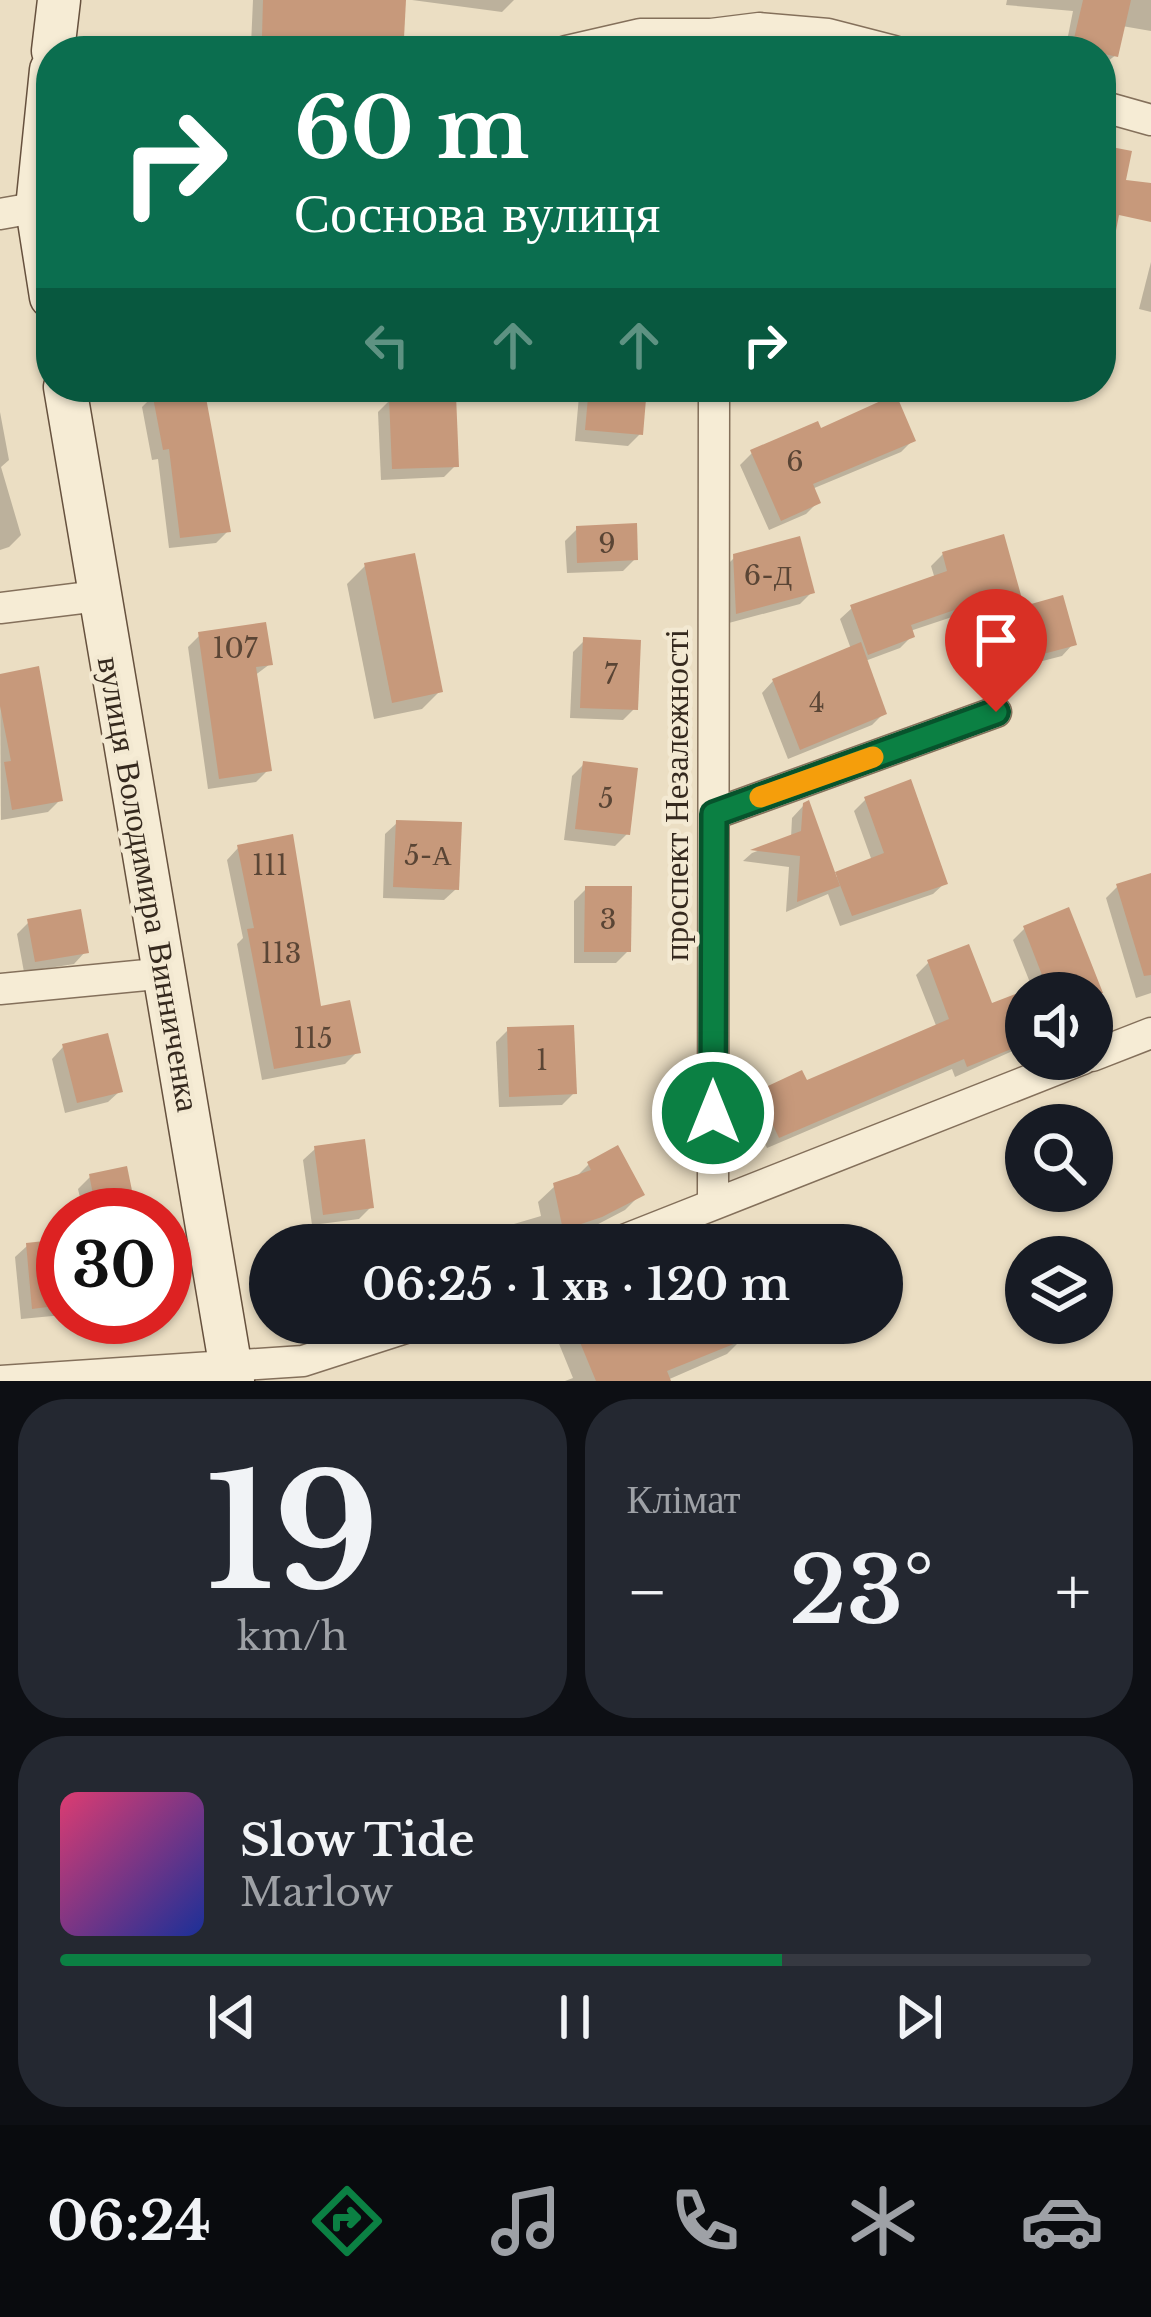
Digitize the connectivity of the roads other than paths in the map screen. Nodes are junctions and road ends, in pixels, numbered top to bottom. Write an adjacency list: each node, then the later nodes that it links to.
1 (58, 0): 3 (main road)
2 (760, 14): 4 (street); 5 (street)
3 (54, 36)
4 (722, 36)
5 (837, 36)
6 (1116, 110): 7 (street)
7 (1151, 120)
8 (36, 165): 9 (main road)
9 (29, 209)
10 (67, 402): 12 (main road, вулиця Володимира Винниченка)
11 (714, 402): 15 (street, проспект Незалежності)
12 (98, 596): 13 (street); 16 (main road, вулиця Володимира Винниченка)
13 (0, 608)
14 (996, 712): 15 (street)
15 (714, 814): 21 (street, проспект Незалежності)
16 (166, 973): 17 (street); 24 (main road, вулиця Володимира Винниченка)
17 (0, 989)
18 (1151, 1033): 19 (street)
19 (1113, 1048)
20 (1029, 1080): 21 (street)
21 (713, 1203): 22 (street)
22 (662, 1224)
23 (354, 1344): 24 (street)
24 (232, 1372): 25 (street)
25 (0, 1381)

